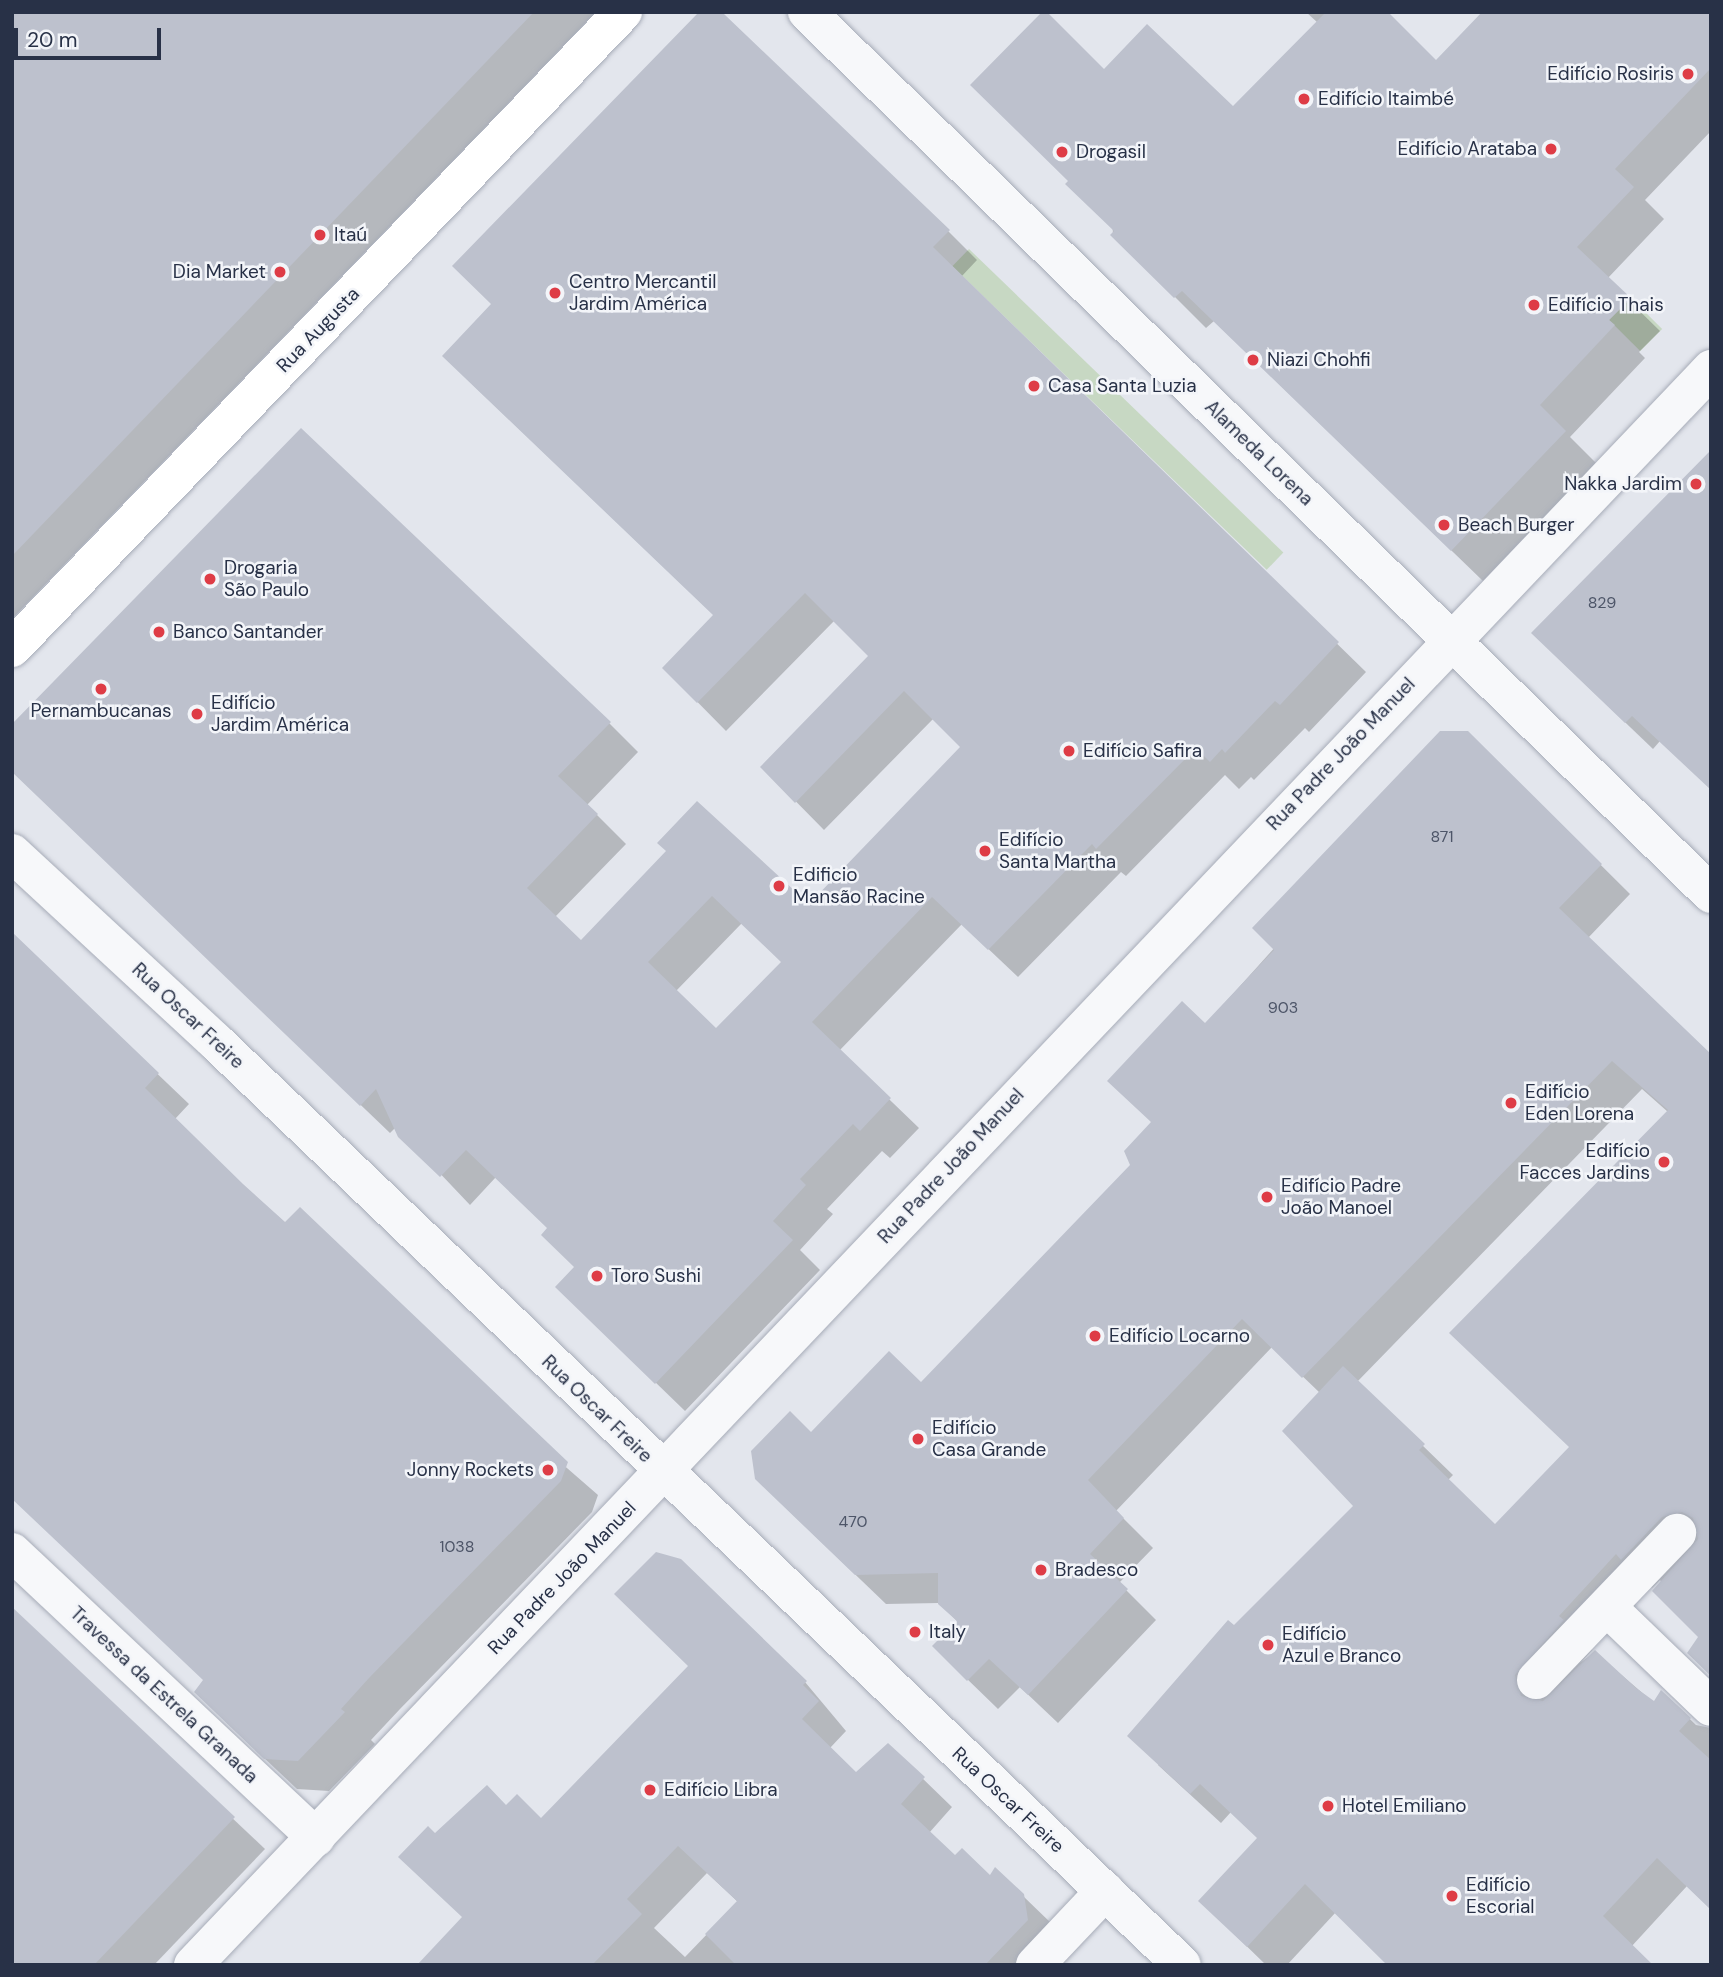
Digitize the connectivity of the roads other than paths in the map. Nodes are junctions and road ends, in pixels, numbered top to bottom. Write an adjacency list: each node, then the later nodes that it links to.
1 (623, 12): 5 (main road, Rua Augusta)
2 (807, 12): 4 (street, Alameda Lorena)
3 (1711, 369): 4 (street, Rua Padre João Manuel)
4 (1450, 640): 7 (street, Alameda Lorena); 8 (street, Rua Padre João Manuel)
5 (12, 648)
6 (12, 853): 8 (street, Rua Oscar Freire)
7 (1711, 894)
8 (663, 1473): 14 (street, Rua Padre João Manuel); 15 (street, Rua Oscar Freire)
9 (1677, 1533): 11 (street)
10 (12, 1552): 14 (street, Travessa da Estrela Granada)
11 (1607, 1607): 12 (street); 13 (street)
12 (1536, 1680)
13 (1711, 1707)
14 (316, 1837): 16 (street, Rua Padre João Manuel)
15 (1105, 1891): 17 (street); 18 (street, Rua Oscar Freire)
16 (193, 1965)
17 (1035, 1965)
18 (1182, 1965)

